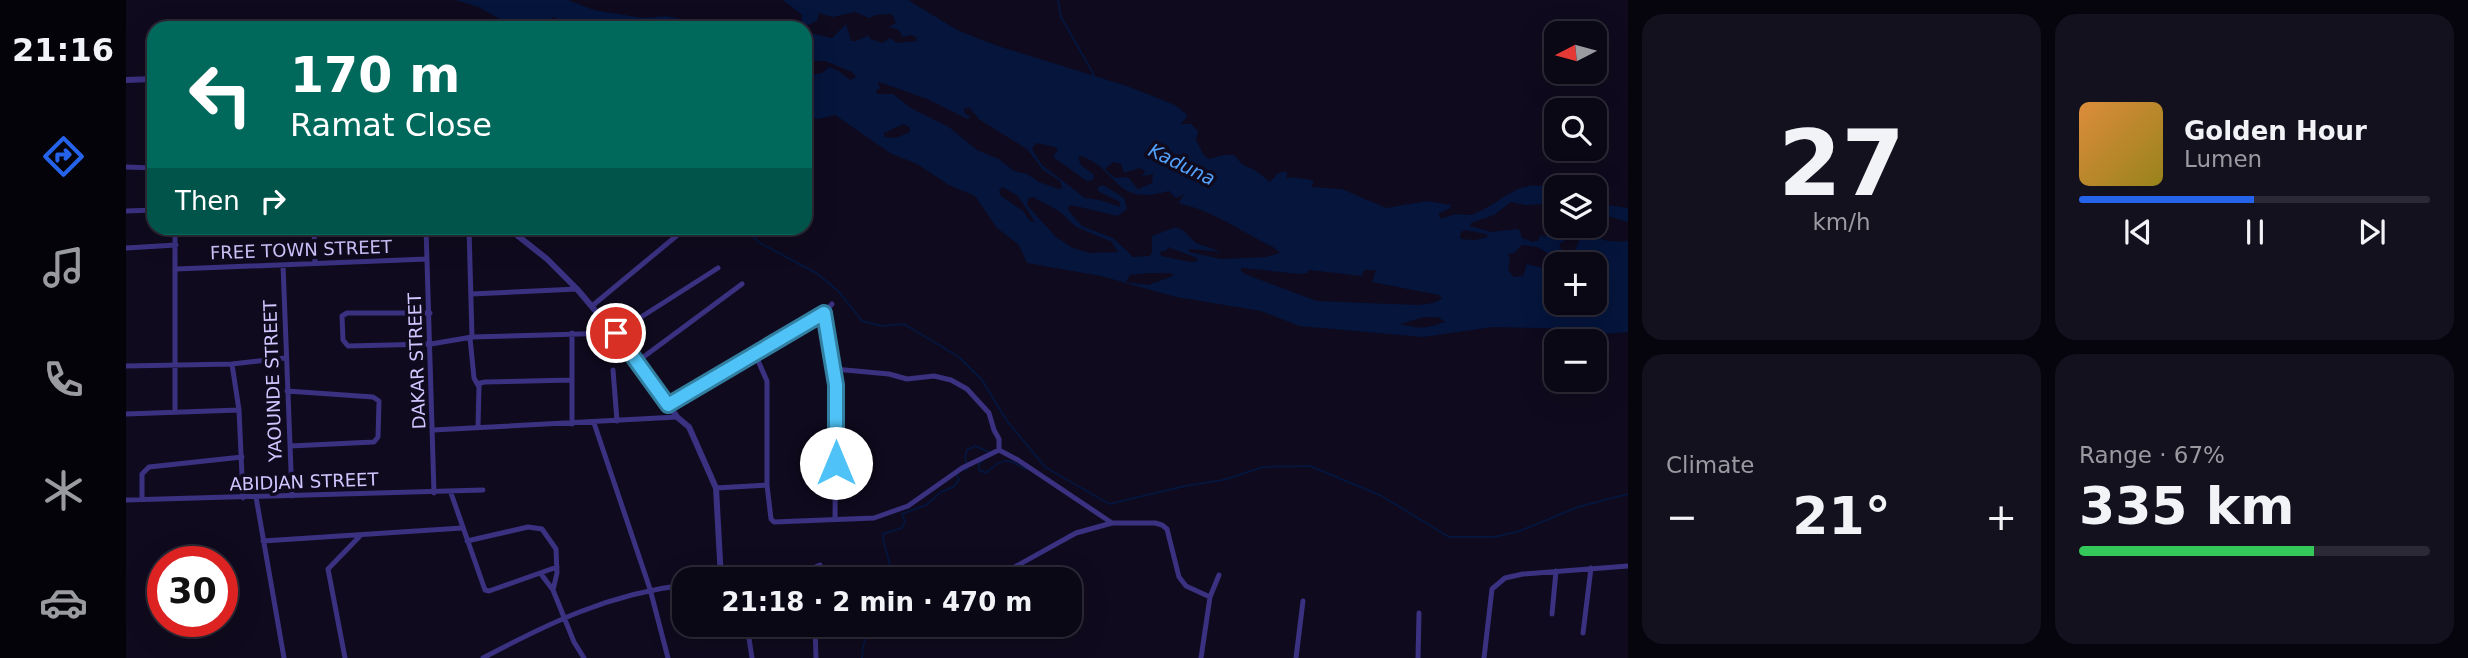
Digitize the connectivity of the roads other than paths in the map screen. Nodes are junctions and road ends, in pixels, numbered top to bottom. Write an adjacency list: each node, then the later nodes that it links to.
1 (147, 79): 2 (street)
2 (126, 80)
3 (126, 167): 4 (street)
4 (147, 168)
5 (147, 210): 6 (street)
6 (126, 211)
7 (175, 235): 13 (street)
8 (314, 235): 16 (street)
9 (426, 235): 15 (street, DAKAR STREET)
10 (469, 235): 22 (street)
11 (517, 235): 21 (street)
12 (678, 235): 24 (street)
13 (176, 245): 14 (street); 19 (street)
14 (126, 248)
15 (427, 259): 16 (street, FREE TOWN STREET); 25 (street, DAKAR STREET)
16 (315, 263): 17 (street, FREE TOWN STREET)
17 (283, 265): 19 (street, FREE TOWN STREET); 32 (street, YAOUNDE STREET)
18 (718, 268): 28 (street)
19 (176, 269): 35 (street)
20 (743, 284): 33 (street)
21 (577, 289): 22 (street); 24 (street)
22 (471, 294): 29 (street)
23 (832, 304): 26 (street)
24 (592, 306): 28 (street)
25 (430, 313): 30 (street, DAKAR STREET); 30 (street)
26 (824, 313): 31 (street); 37 (street)
27 (572, 333): 28 (street); 29 (street); 39 (street)
28 (616, 333): 33 (street)
29 (471, 338): 30 (street); 40 (street)
30 (431, 344): 51 (street, DAKAR STREET)
31 (755, 354): 42 (street); 55 (street)
32 (285, 358): 34 (street); 41 (street, YAOUNDE STREET)
33 (638, 360): 42 (street)
34 (232, 364): 35 (street); 43 (street)
35 (175, 365): 36 (street); 44 (street)
36 (126, 366)
37 (834, 369): 53 (street); 65 (street)
38 (613, 370): 47 (street)
39 (572, 380): 40 (street); 49 (street)
40 (478, 387): 50 (street)
41 (287, 391): 52 (street, YAOUNDE STREET); 52 (street)
42 (668, 405): 46 (street)
43 (239, 410): 44 (street); 54 (street)
44 (175, 411): 45 (street)
45 (126, 414)
46 (677, 417): 47 (street); 56 (street)
47 (617, 421): 48 (street)
48 (594, 423): 49 (street); 82 (street)
49 (572, 424): 50 (street)
50 (478, 427): 51 (street)
51 (433, 430): 58 (street, DAKAR STREET)
52 (289, 446): 60 (street, YAOUNDE STREET)
53 (999, 450): 65 (street); 66 (street)
54 (242, 457): 62 (street); 63 (street)
55 (767, 485): 56 (street); 65 (street)
56 (716, 488): 73 (street)
57 (483, 490): 59 (street, ABIDJAN STREET)
58 (434, 493): 59 (street, ABIDJAN STREET); 60 (street, ABIDJAN STREET)
59 (451, 493): 67 (street)
60 (292, 496): 61 (street, ABIDJAN STREET)
61 (256, 497): 62 (street, ABIDJAN STREET); 69 (street)
62 (243, 498): 63 (street, ABIDJAN STREET)
63 (142, 499): 64 (street, ABIDJAN STREET)
64 (126, 500)
65 (835, 519)
66 (1112, 523): 75 (street); 84 (street)
67 (462, 528): 68 (street); 70 (street)
68 (360, 535): 69 (street); 94 (street)
69 (263, 541): 93 (street)
70 (467, 541): 76 (street); 79 (street)
71 (820, 565): 74 (street)
72 (1628, 566): 77 (street)
73 (720, 567)
74 (815, 567)
75 (1015, 567)
76 (557, 568): 79 (street); 83 (street)
77 (1591, 568): 78 (street); 89 (street)
78 (1556, 571): 87 (street); 103 (street)
79 (541, 574): 83 (street)
80 (1219, 575): 84 (street)
81 (672, 586): 82 (street)
82 (650, 589): 88 (street); 97 (street)
83 (553, 590): 88 (street)
84 (1210, 597): 100 (street)
85 (1303, 601): 101 (street)
86 (1419, 613): 102 (street)
87 (1552, 614)
88 (564, 617): 92 (street); 96 (street)
89 (1583, 633)
90 (749, 637): 98 (street)
91 (815, 637): 99 (street)
92 (495, 655): 95 (street)
93 (284, 658)
94 (345, 658)
95 (483, 658)
96 (584, 658)
97 (668, 658)
98 (752, 658)
99 (816, 658)
100 (1201, 658)
101 (1296, 658)
102 (1418, 658)
103 (1484, 658)

